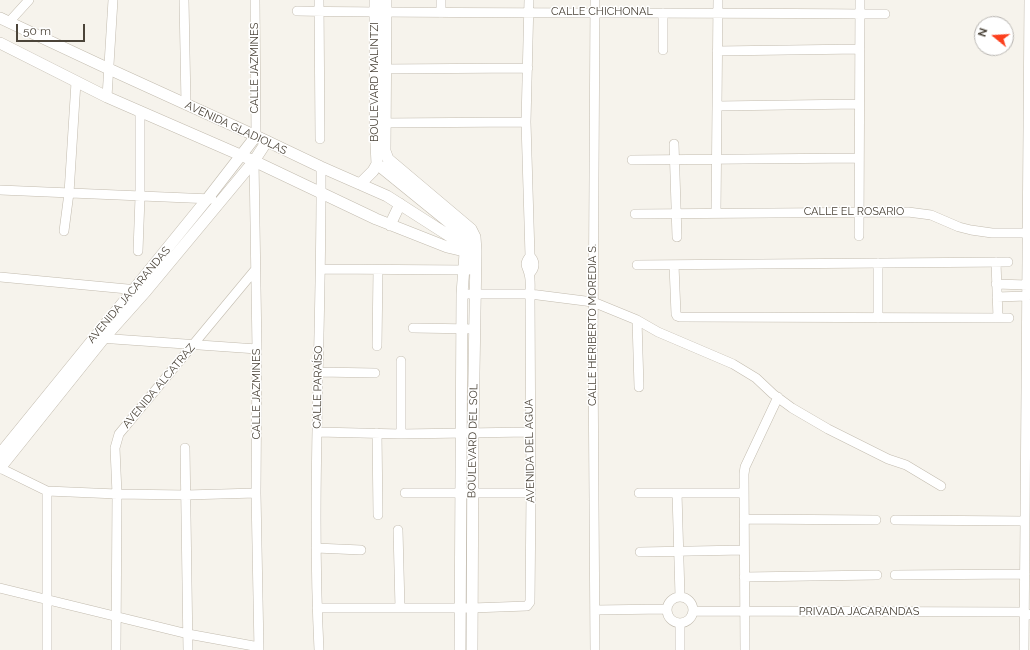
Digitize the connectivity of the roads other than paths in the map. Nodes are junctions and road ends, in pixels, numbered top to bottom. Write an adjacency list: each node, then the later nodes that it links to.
1 (30, 0): 24 (street)
2 (113, 0): 30 (street)
3 (184, 0): 35 (street)
4 (255, 0): 41 (street, CALLE JAZMINES)
5 (319, 0): 15 (street)
6 (375, 0): 18 (street, BOULEVARD MALINTZI)
7 (386, 0): 18 (street, BOULEVARD MALINTZI)
8 (442, 0): 19 (street)
9 (529, 0): 16 (street)
10 (595, 0): 17 (street, CALLE HERIBERTO MOREDIA S.)
11 (718, 0): 21 (street)
12 (860, 0): 22 (street)
13 (1029, 0): 34 (street)
14 (297, 11): 15 (street, CALLE CHICHONAL)
15 (320, 12): 18 (street, CALLE CHICHONAL); 42 (street)
16 (528, 12): 17 (street, CALLE CHICHONAL); 19 (street, CALLE CHICHONAL); 29 (street)
17 (595, 12): 20 (street, CALLE CHICHONAL); 93 (street, CALLE HERIBERTO MOREDIA S.)
18 (381, 13): 19 (street, CALLE CHICHONAL); 31 (street, BOULEVARD MALINTZI)
19 (442, 13)
20 (663, 13): 21 (street, CALLE CHICHONAL); 27 (street)
21 (718, 13): 22 (street, CALLE CHICHONAL); 28 (street)
22 (860, 14): 23 (street, CALLE CHICHONAL); 26 (street)
23 (885, 14)
24 (5, 20): 30 (street, AVENIDA GLADIOLAS)
25 (0, 43): 32 (street, AVENIDA GLADIOLAS)
26 (860, 49): 28 (street); 36 (street)
27 (663, 50)
28 (717, 50): 37 (street)
29 (528, 68): 31 (street); 39 (street)
30 (109, 69): 33 (street); 35 (street, AVENIDA GLADIOLAS)
31 (380, 69): 40 (street, BOULEVARD MALINTZI)
32 (76, 82): 33 (street, AVENIDA GLADIOLAS); 56 (street)
33 (107, 96): 38 (street, AVENIDA GLADIOLAS)
34 (1030, 98): 45 (street)
35 (186, 104): 41 (street, AVENIDA GLADIOLAS)
36 (860, 104): 37 (street); 47 (street)
37 (717, 106): 48 (street)
38 (140, 110): 46 (street, AVENIDA GLADIOLAS); 58 (street)
39 (526, 122): 40 (street); 90 (street, AVENIDA DEL AGUA)
40 (380, 123): 52 (street, BOULEVARD MALINTZI); 72 (street, BOULEVARD DEL SOL)
41 (256, 136): 43 (street, AVENIDA GLADIOLAS); 46 (street, AVENIDA JACARANDAS)
42 (320, 139)
43 (267, 141): 51 (street); 53 (street, AVENIDA GLADIOLAS)
44 (674, 144): 50 (street)
45 (1029, 154): 68 (street)
46 (240, 156): 51 (street, AVENIDA GLADIOLAS); 59 (street, AVENIDA JACARANDAS)
47 (859, 158): 48 (street); 62 (street)
48 (716, 159): 50 (street); 63 (street)
49 (632, 160): 50 (street)
50 (674, 160): 65 (street)
51 (254, 161): 57 (street, AVENIDA GLADIOLAS); 60 (street, AVENIDA JACARANDAS); 79 (street, CALLE JAZMINES)
52 (377, 164): 54 (street); 72 (street)
53 (321, 167): 54 (street, AVENIDA GLADIOLAS); 57 (street, CALLE PARAÍSO)
54 (360, 184): 61 (street, AVENIDA GLADIOLAS)
55 (0, 190): 56 (street)
56 (69, 193): 58 (street); 67 (street)
57 (321, 193): 66 (street, AVENIDA GLADIOLAS); 78 (street, CALLE PARAÍSO)
58 (140, 197): 59 (street); 71 (street)
59 (208, 198): 60 (street); 86 (street, AVENIDA JACARANDAS)
60 (222, 200): 87 (street, AVENIDA JACARANDAS)
61 (400, 204): 66 (street); 72 (street, AVENIDA GLADIOLAS)
62 (859, 212): 63 (street, CALLE EL ROSARIO); 68 (street, CALLE EL ROSARIO); 69 (street)
63 (716, 213): 65 (street, CALLE EL ROSARIO)
64 (635, 214): 65 (street, CALLE EL ROSARIO)
65 (676, 214): 70 (street)
66 (390, 226): 72 (street, AVENIDA GLADIOLAS)
67 (64, 231)
68 (1029, 233): 85 (street)
69 (859, 236)
70 (677, 237)
71 (138, 251)
72 (470, 251): 81 (street, BOULEVARD DEL SOL); 82 (street, AVENIDA GLADIOLAS)
73 (996, 262): 74 (street); 75 (street); 84 (street)
74 (1008, 262)
75 (878, 263): 77 (street); 94 (street)
76 (637, 265): 77 (street)
77 (674, 265): 94 (street)
78 (321, 269): 80 (street); 107 (street, CALLE PARAÍSO)
79 (255, 270): 103 (street, AVENIDA ALCATRAZ); 105 (street, CALLE JAZMINES)
80 (378, 270): 81 (street); 104 (street)
81 (463, 270): 82 (street); 88 (street, BOULEVARD DEL SOL)
82 (475, 270): 89 (street, BOULEVARD DEL SOL)
83 (0, 277): 86 (street)
84 (996, 284): 85 (street); 92 (street)
85 (1029, 285): 91 (street)
86 (134, 289): 87 (street); 101 (street, AVENIDA JACARANDAS)
87 (146, 291): 101 (street, AVENIDA JACARANDAS)
88 (462, 294): 89 (street); 99 (street, BOULEVARD DEL SOL)
89 (475, 294): 90 (street); 100 (street, BOULEVARD DEL SOL)
90 (530, 294): 93 (street); 115 (street, AVENIDA DEL AGUA)
91 (1029, 295): 92 (street); 102 (street)
92 (997, 297): 95 (street)
93 (593, 302): 97 (street); 161 (street, CALLE HERIBERTO MOREDIA S.)
94 (878, 318): 95 (street)
95 (998, 318): 96 (street)
96 (1009, 318)
97 (637, 320): 112 (street); 113 (street)
98 (413, 328): 99 (street)
99 (462, 329): 100 (street); 110 (street, BOULEVARD DEL SOL)
100 (475, 329): 111 (street, BOULEVARD DEL SOL)
101 (99, 338): 103 (street); 122 (street, AVENIDA JACARANDAS); 123 (street, AVENIDA JACARANDAS)
102 (1028, 342): 108 (street)
103 (193, 346): 105 (street); 135 (street, AVENIDA ALCATRAZ)
104 (377, 346)
105 (257, 349): 127 (street, CALLE JAZMINES)
106 (400, 361): 119 (street)
107 (318, 372): 109 (street); 114 (street, CALLE PARAÍSO)
108 (1028, 372): 120 (street)
109 (375, 373)
110 (462, 380): 111 (street); 117 (street, BOULEVARD DEL SOL)
111 (474, 380): 118 (street, BOULEVARD DEL SOL)
112 (640, 387)
113 (778, 397): 124 (street); 134 (street)
114 (318, 432): 116 (street); 143 (street, CALLE PARAÍSO)
115 (530, 432): 118 (street); 131 (street, AVENIDA DEL AGUA)
116 (377, 433): 119 (street); 137 (street)
117 (460, 433): 118 (street); 119 (street); 129 (street, BOULEVARD DEL SOL)
118 (473, 433): 130 (street, BOULEVARD DEL SOL)
119 (401, 434)
120 (1028, 436): 126 (street)
121 (185, 448): 136 (street)
122 (0, 454)
123 (0, 468): 125 (street)
124 (941, 486)
125 (47, 491): 135 (street); 155 (street)
126 (1028, 492): 141 (street)
127 (256, 493): 136 (street); 168 (street, CALLE JAZMINES)
128 (405, 493): 129 (street)
129 (460, 493): 130 (street); 158 (street, BOULEVARD DEL SOL)
130 (472, 493): 131 (street); 159 (street, BOULEVARD DEL SOL)
131 (531, 493): 159 (street, AVENIDA DEL AGUA)
132 (639, 493): 133 (street)
133 (677, 493): 134 (street); 146 (street)
134 (743, 493): 138 (street)
135 (117, 494): 136 (street); 165 (street, AVENIDA ALCATRAZ)
136 (186, 495): 167 (street)
137 (378, 515)
138 (744, 519): 139 (street); 145 (street)
139 (876, 520)
140 (895, 520): 141 (street)
141 (1025, 521): 148 (street)
142 (398, 530): 157 (street)
143 (316, 548): 144 (street); 156 (street, CALLE PARAÍSO)
144 (361, 550)
145 (744, 550): 146 (street); 152 (street)
146 (679, 551): 147 (street); 154 (street)
147 (640, 552)
148 (1028, 558): 149 (street)
149 (1025, 574): 151 (street); 164 (street)
150 (877, 575): 152 (street)
151 (895, 575)
152 (744, 577): 163 (street)
153 (0, 588): 155 (street)
154 (680, 596): 160 (street); 162 (street)
155 (47, 599): 165 (street); 169 (street)
156 (317, 608): 157 (street); 172 (street, CALLE PARAÍSO)
157 (400, 608): 158 (street)
158 (460, 608): 159 (street); 173 (street, BOULEVARD DEL SOL)
159 (472, 608): 174 (street, BOULEVARD DEL SOL)
160 (666, 609): 161 (street); 166 (street)
161 (595, 610): 175 (street, CALLE HERIBERTO MOREDIA S.)
162 (693, 611): 163 (street, PRIVADA JACARANDAS); 166 (street)
163 (745, 611): 164 (street, PRIVADA JACARANDAS); 177 (street)
164 (1027, 613): 178 (street)
165 (117, 617): 167 (street); 170 (street, AVENIDA ALCATRAZ)
166 (680, 624): 176 (street)
167 (188, 634): 168 (street); 171 (street)
168 (259, 649)
169 (47, 650)
170 (116, 650)
171 (188, 650)
172 (319, 650)
173 (460, 650)
174 (472, 650)
175 (596, 650)
176 (680, 650)
177 (745, 650)
178 (1024, 650)

